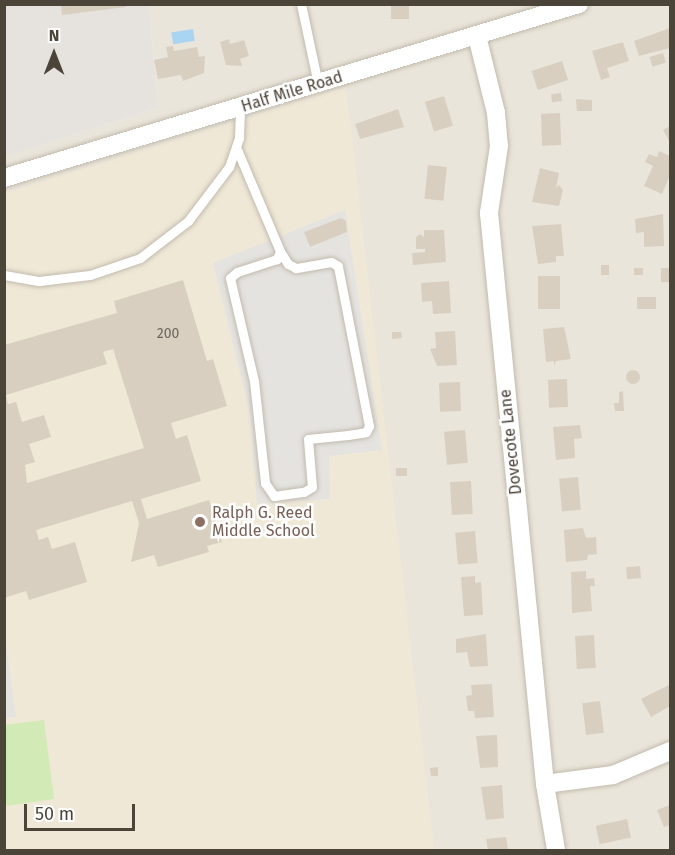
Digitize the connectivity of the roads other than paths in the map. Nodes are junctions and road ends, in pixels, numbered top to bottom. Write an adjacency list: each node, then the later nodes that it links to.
1 (301, 4): 4 (lane)
2 (579, 4): 3 (street, Half Mile Road)
3 (477, 36): 4 (street, Half Mile Road); 11 (street, Dovecote Lane)
4 (318, 84): 5 (street, Half Mile Road)
5 (240, 108): 6 (lane); 7 (street, Half Mile Road)
6 (236, 147): 8 (lane); 9 (lane)
7 (4, 178)
8 (280, 251): 8 (lane)
9 (4, 275)
10 (670, 751): 11 (street)
11 (545, 784): 12 (street, Dovecote Lane)
12 (556, 850)

